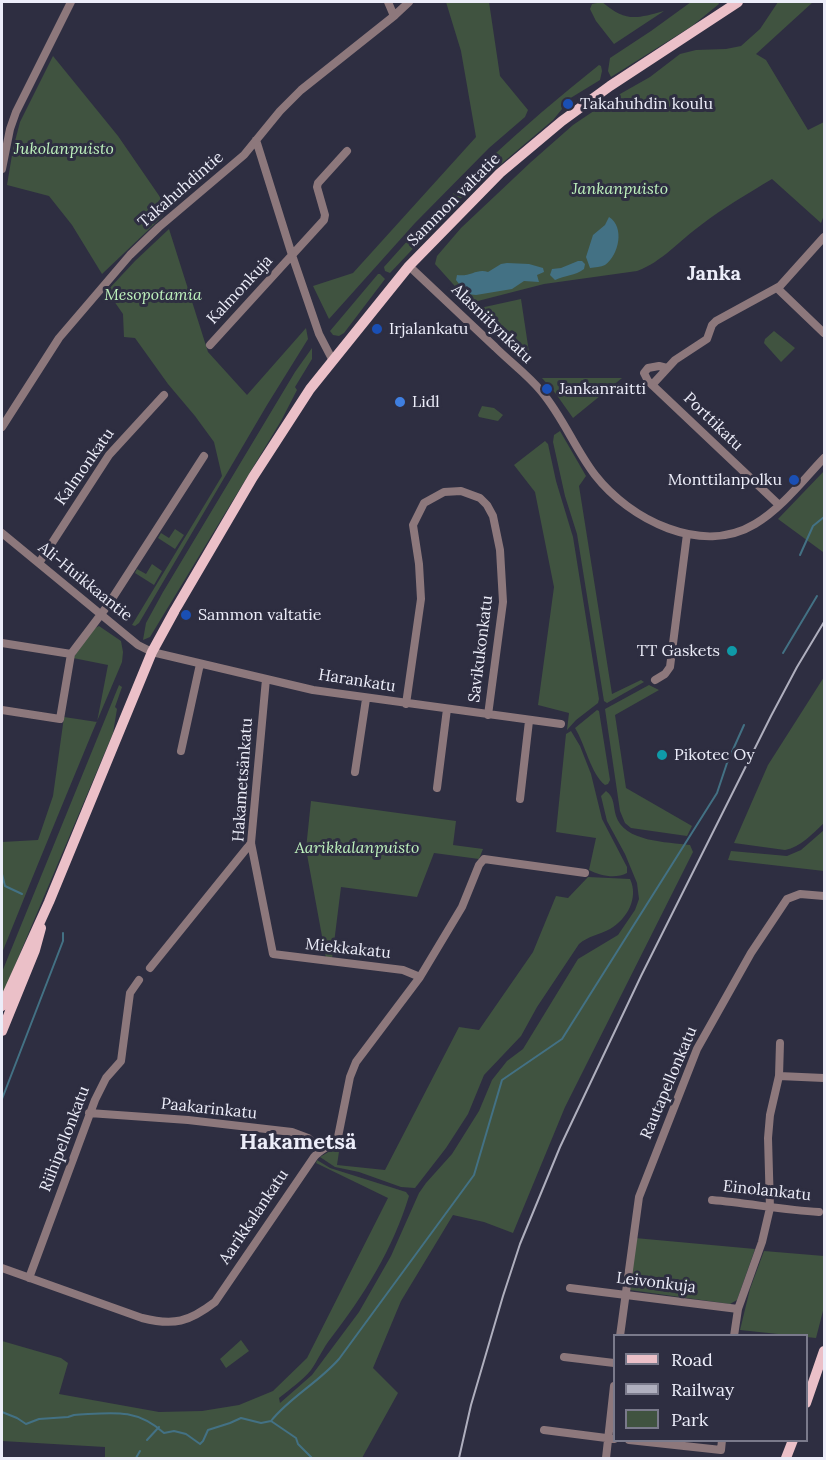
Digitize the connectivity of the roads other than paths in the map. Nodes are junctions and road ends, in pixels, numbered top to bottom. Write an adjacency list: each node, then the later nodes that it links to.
1 (71, 2): 8 (street)
2 (388, 2): 5 (street)
3 (409, 2): 5 (street, Takahuhdintie)
4 (738, 2): 11 (main road, Sammon valtatie)
5 (394, 16): 6 (street, Takahuhdintie)
6 (256, 140): 10 (street); 19 (street, Takahuhdintie)
7 (347, 151): 10 (street, Kalmonkuja)
8 (2, 169)
9 (825, 237): 12 (street)
10 (292, 255): 14 (street, Kalmonkuja); 15 (street)
11 (409, 266): 15 (main road, Sammon valtatie); 24 (street, Alasniitynkatu)
12 (777, 288): 13 (street); 16 (street)
13 (825, 333)
14 (210, 345)
15 (332, 359): 28 (main road, Sammon valtatie)
16 (667, 368): 17 (street); 17 (street)
17 (652, 385): 22 (street, Porttikatu)
18 (164, 395): 25 (street, Kalmonkatu)
19 (2, 428)
20 (204, 456): 26 (street)
21 (825, 458): 22 (street, Alasniitynkatu)
22 (779, 505): 24 (street, Alasniitynkatu)
23 (2, 533): 25 (street, Ali-Huikkaantie)
24 (687, 534): 32 (street)
25 (39, 563): 26 (street, Ali-Huikkaantie)
26 (101, 614): 28 (street, Ali-Huikkaantie); 29 (street)
27 (2, 643): 29 (street)
28 (152, 652): 30 (street, Harankatu); 47 (main road, Sammon valtatie)
29 (70, 654): 36 (street)
30 (200, 664): 31 (street, Harankatu); 40 (street)
31 (266, 679): 33 (street, Harankatu); 44 (street, Hakametsänkatu)
32 (655, 680)
33 (366, 699): 34 (street, Harankatu); 41 (street)
34 (406, 704): 35 (street, Harankatu); 37 (street, Savikukonkatu)
35 (447, 709): 37 (street, Harankatu); 42 (street)
36 (2, 710)
37 (488, 715): 38 (street, Harankatu)
38 (529, 721): 39 (street, Harankatu); 43 (street)
39 (561, 724)
40 (181, 752)
41 (355, 772)
42 (437, 788)
43 (520, 799)
44 (251, 843): 48 (street, Hakametsänkatu); 49 (street)
45 (585, 873): 50 (street, Aarikkalankatu)
46 (825, 896): 65 (street, Rautapellonkatu)
47 (49, 902): 52 (main road, Sammon valtatie); 53 (main road, Sammon valtatie)
48 (273, 954): 50 (street, Miekkakatu)
49 (150, 968)
50 (420, 976): 58 (street, Aarikkalankatu)
51 (139, 980): 57 (street, Riihipellonkatu)
52 (2, 1006)
53 (2, 1031)
54 (780, 1043): 55 (street)
55 (779, 1076): 56 (street); 60 (street)
56 (825, 1078)
57 (89, 1113): 58 (street, Paakarinkatu); 63 (street, Riihipellonkatu)
58 (320, 1149): 63 (street, Aarikkalankatu)
59 (712, 1200): 60 (street, Einolankatu)
60 (770, 1208): 61 (street, Einolankatu); 66 (street)
61 (819, 1212)
62 (2, 1268): 63 (street, Aarikkalankatu)
63 (29, 1278)
64 (570, 1288): 65 (street, Leivonkuja)
65 (624, 1294): 66 (street, Leivonkuja); 67 (street, Rautapellonkatu)
66 (738, 1309): 68 (street)
67 (620, 1334)
68 (734, 1334)
69 (825, 1351): 72 (main road)
70 (564, 1357): 71 (street)
71 (613, 1363)
72 (808, 1400)
73 (613, 1421): 75 (street)
74 (544, 1430): 75 (street)
75 (612, 1439): 79 (street)
76 (647, 1442): 77 (street)
77 (722, 1442)
78 (792, 1442): 80 (main road)
79 (606, 1458)
80 (786, 1458)

